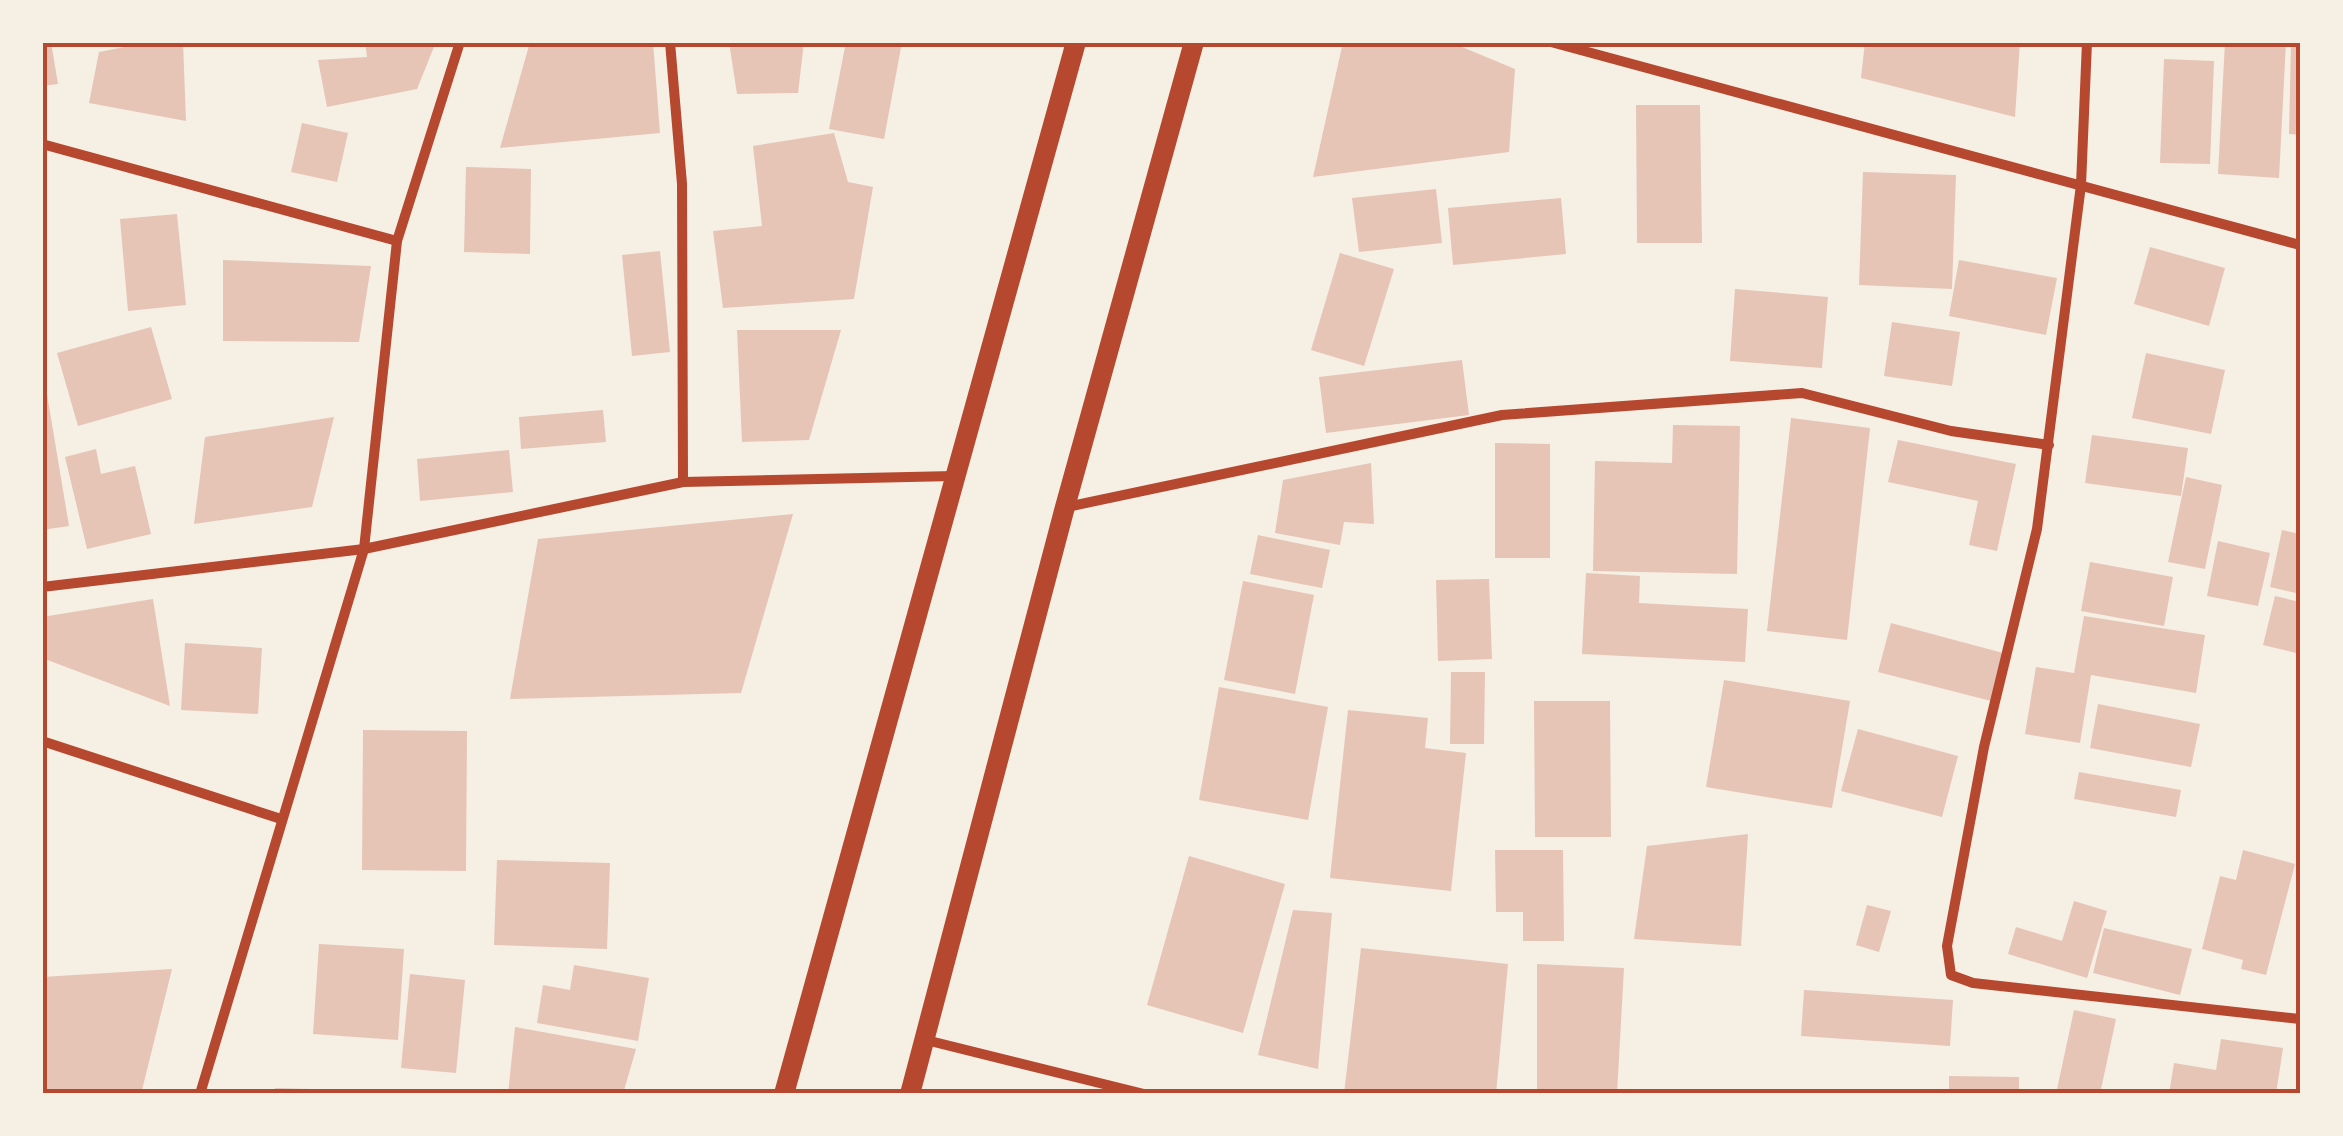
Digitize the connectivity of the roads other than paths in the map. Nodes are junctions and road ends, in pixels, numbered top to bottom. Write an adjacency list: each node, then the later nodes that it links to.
1 (460, 42): 9 (street)
2 (670, 42): 13 (street)
3 (1076, 42): 12 (main road)
4 (1194, 42): 14 (main road)
5 (1551, 42): 8 (street)
6 (2086, 42): 8 (street)
7 (42, 144): 9 (street)
8 (2081, 185): 10 (street); 11 (street)
9 (397, 241): 15 (street)
10 (2300, 245)
11 (2050, 445): 14 (street); 19 (street)
12 (954, 476): 13 (street); 22 (main road)
13 (683, 482): 15 (street)
14 (1064, 507): 20 (main road)
15 (364, 549): 16 (street); 18 (street)
16 (42, 588)
17 (42, 742): 18 (street)
18 (281, 820): 21 (street)
19 (2300, 1019)
20 (926, 1040): 23 (main road); 24 (street)
21 (200, 1094)
22 (784, 1094)
23 (910, 1094)
24 (1144, 1094)

